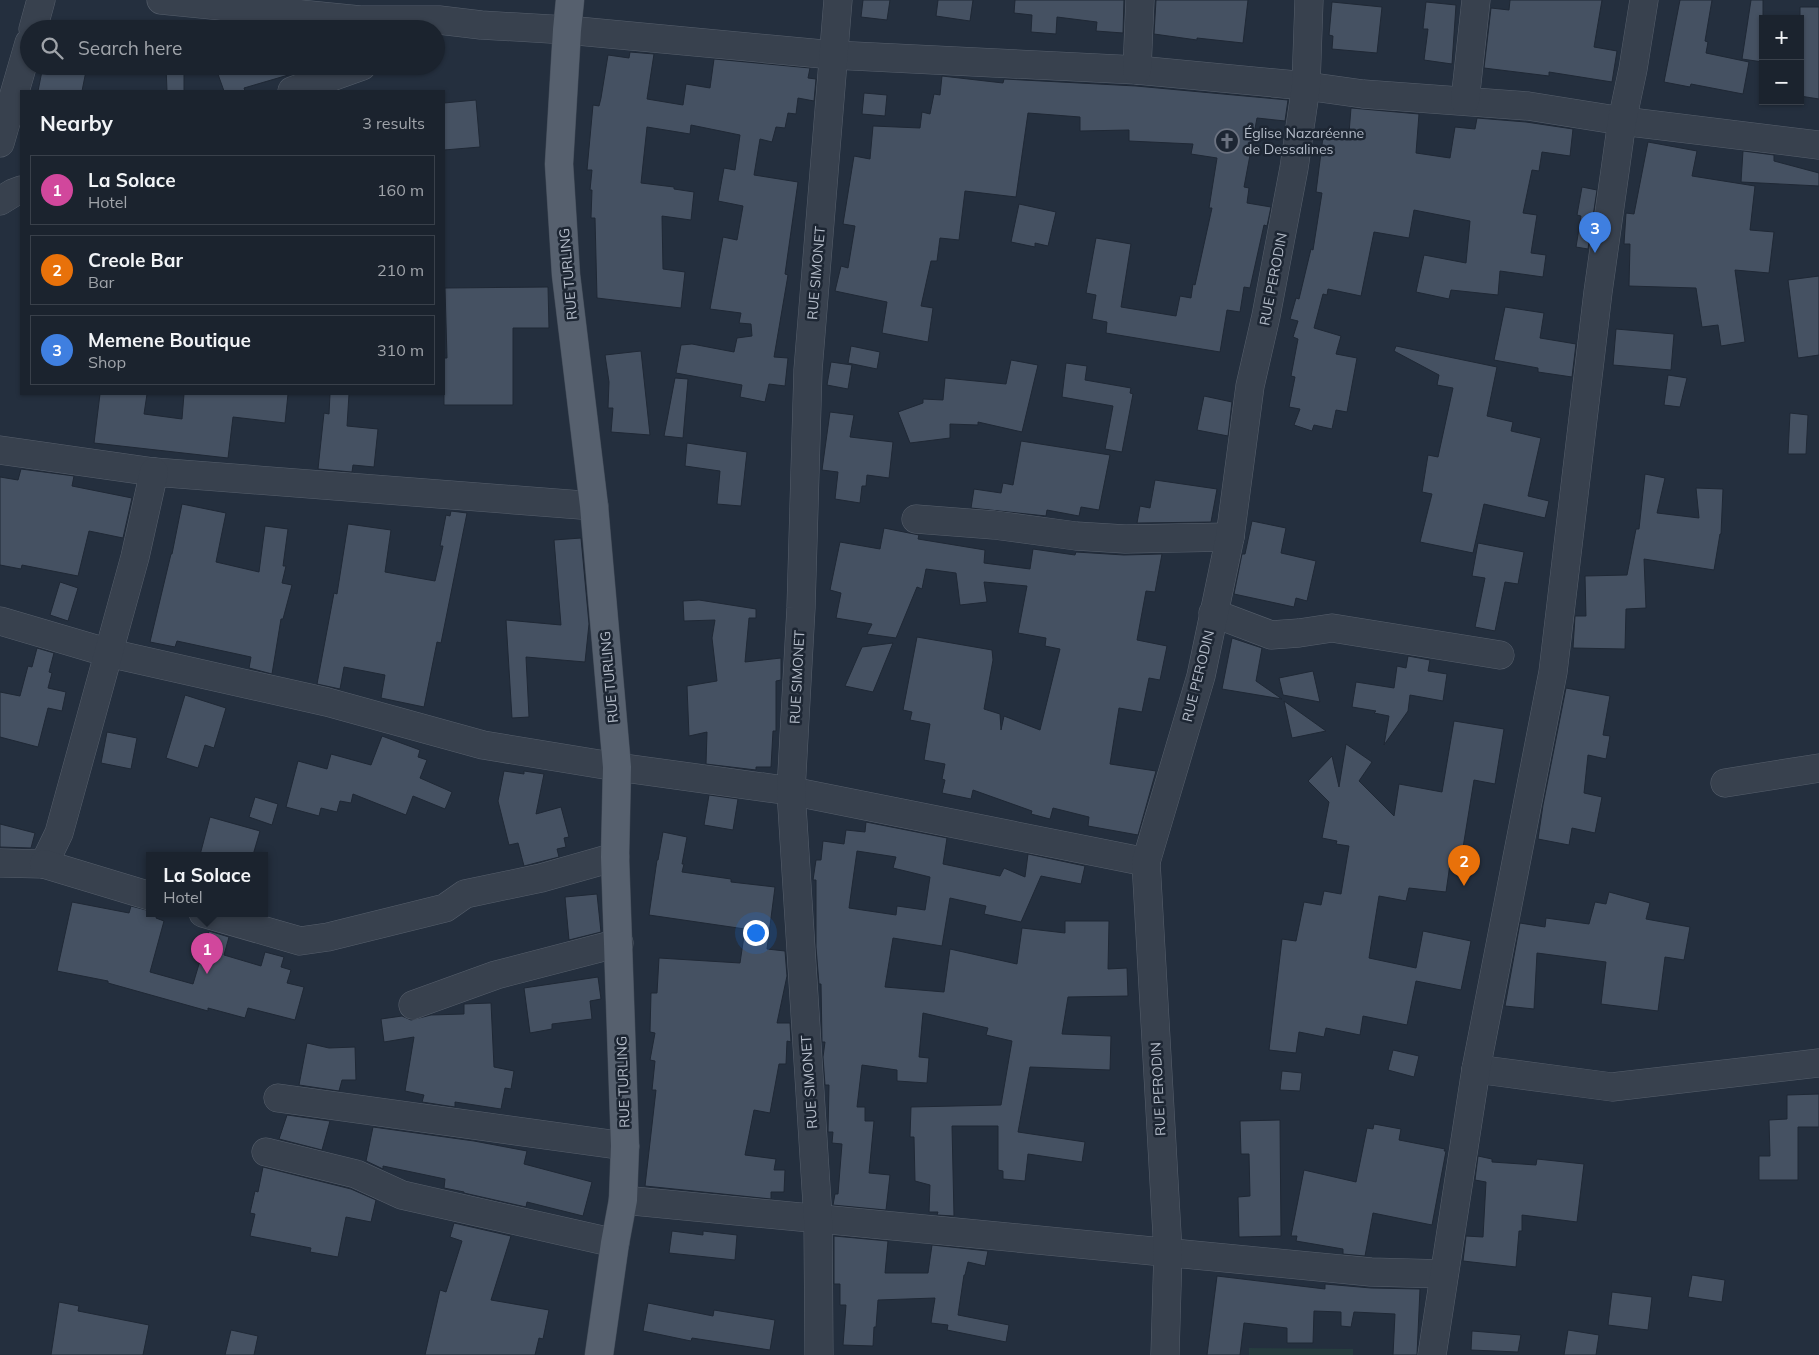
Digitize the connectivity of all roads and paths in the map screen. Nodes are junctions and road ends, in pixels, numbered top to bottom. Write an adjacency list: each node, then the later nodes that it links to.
1 (41, 0): 9 (street)
2 (161, 0): 10 (street)
3 (570, 0): 15 (main road, RUE TURLING)
4 (838, 0): 17 (street, RUE SIMONET)
5 (1140, 0): 18 (street)
6 (1310, 0): 21 (street, RUE PERODIN)
7 (1476, 0): 23 (street)
8 (1644, 0): 24 (street)
9 (35, 20)
10 (360, 20)
11 (360, 20): 12 (street)
12 (439, 20)
13 (445, 21): 14 (street)
14 (481, 25): 15 (street); 16 (street)
15 (567, 30): 17 (street); 31 (main road, RUE TURLING)
16 (445, 38)
17 (833, 55): 18 (street); 41 (street, RUE SIMONET)
18 (1136, 70): 21 (street)
19 (20, 74): 25 (street)
20 (337, 75): 22 (street)
21 (1306, 86): 23 (street); 33 (street, RUE PERODIN)
22 (295, 90)
23 (1465, 101): 24 (street)
24 (1622, 121): 26 (street); 51 (street)
25 (0, 143)
26 (1819, 145)
27 (20, 190): 28 (street)
28 (0, 201)
29 (0, 450): 30 (street)
30 (154, 472): 31 (street); 36 (street)
31 (594, 506): 38 (main road, RUE TURLING)
32 (916, 519): 33 (street)
33 (1230, 537): 34 (street, RUE PERODIN)
34 (1213, 613): 37 (street); 43 (street, RUE PERODIN)
35 (0, 621): 36 (street)
36 (109, 653): 38 (street); 45 (street)
37 (1500, 655)
38 (617, 767): 41 (street); 42 (main road, RUE TURLING)
39 (1819, 768): 40 (street)
40 (1725, 783)
41 (791, 791): 43 (street); 56 (street, RUE SIMONET)
42 (615, 857): 47 (street); 48 (main road, RUE TURLING)
43 (1146, 862): 58 (street, RUE PERODIN)
44 (0, 863): 45 (street)
45 (44, 864): 46 (street)
46 (146, 895)
47 (217, 917)
48 (619, 943): 49 (street); 53 (main road, RUE TURLING)
49 (413, 1006)
50 (1819, 1063): 51 (street)
51 (1476, 1069): 59 (street)
52 (278, 1098): 53 (street)
53 (625, 1146): 55 (main road, RUE TURLING)
54 (266, 1152): 57 (street)
55 (623, 1200): 56 (street); 57 (main road, RUE TURLING)
56 (818, 1219): 58 (street); 61 (street, RUE SIMONET)
57 (615, 1243): 60 (main road, RUE TURLING)
58 (1168, 1252): 59 (street); 62 (street, RUE PERODIN)
59 (1444, 1274): 63 (street)
60 (599, 1355)
61 (819, 1355)
62 (1165, 1355)
63 (1432, 1355)

